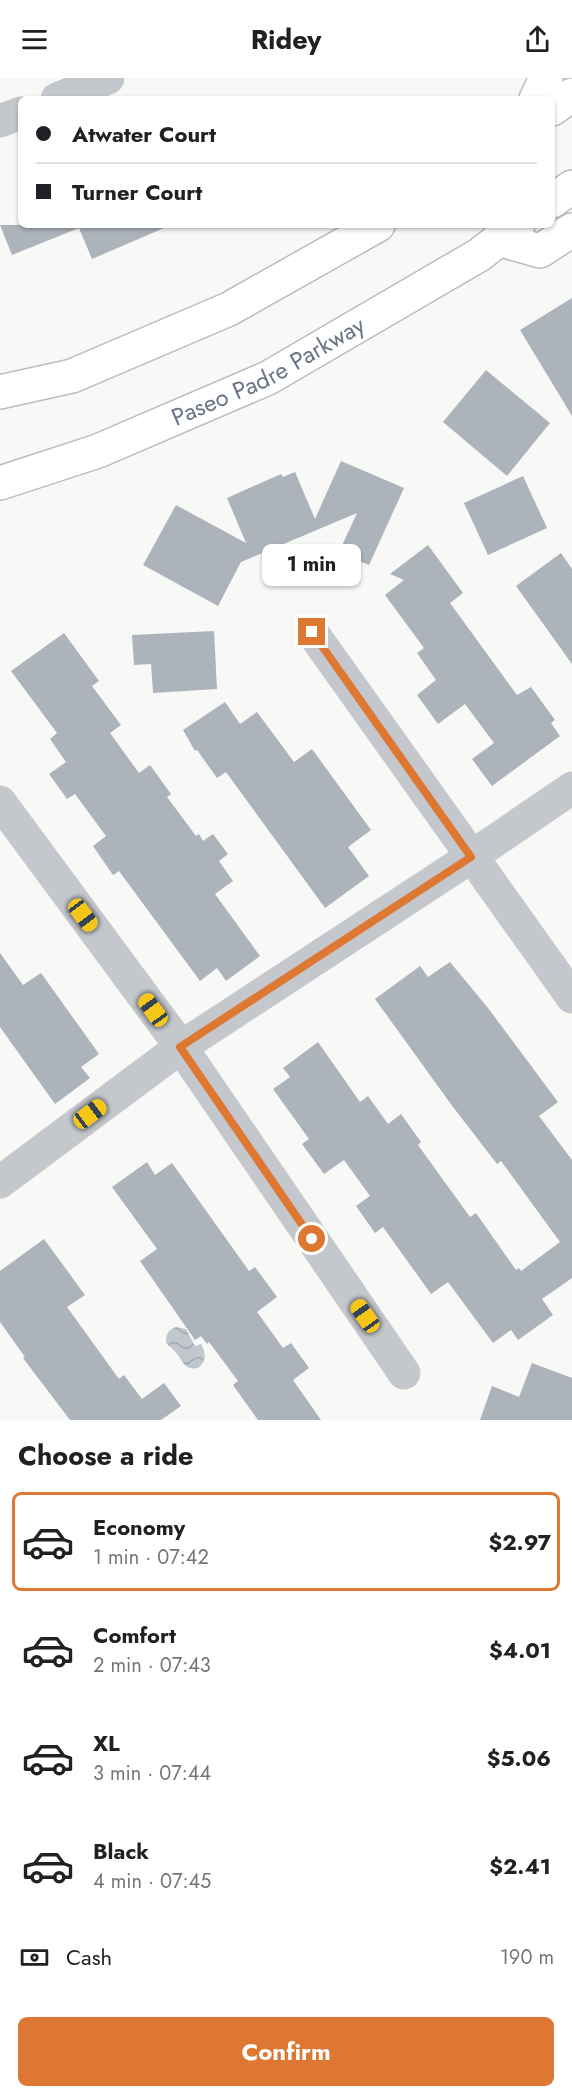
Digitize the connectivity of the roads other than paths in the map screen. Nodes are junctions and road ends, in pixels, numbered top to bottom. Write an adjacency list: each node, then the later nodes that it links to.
1 (108, 78): 4 (street)
2 (546, 78): 5 (main road)
3 (572, 95): 6 (main road)
4 (64, 96)
5 (537, 96)
6 (555, 108)
7 (18, 114): 8 (street)
8 (0, 121)
9 (572, 186): 10 (main road)
10 (555, 199)
11 (373, 228): 14 (main road)
12 (572, 230): 13 (main road)
13 (508, 232): 15 (main road, Paseo Padre Parkway)
14 (0, 392)
15 (0, 483)
16 (312, 632): 19 (street)
17 (572, 788): 19 (street)
18 (0, 802): 21 (street)
19 (471, 857): 20 (street); 21 (street)
20 (572, 996)
21 (180, 1047): 22 (street); 23 (street)
22 (0, 1182)
23 (404, 1373)

